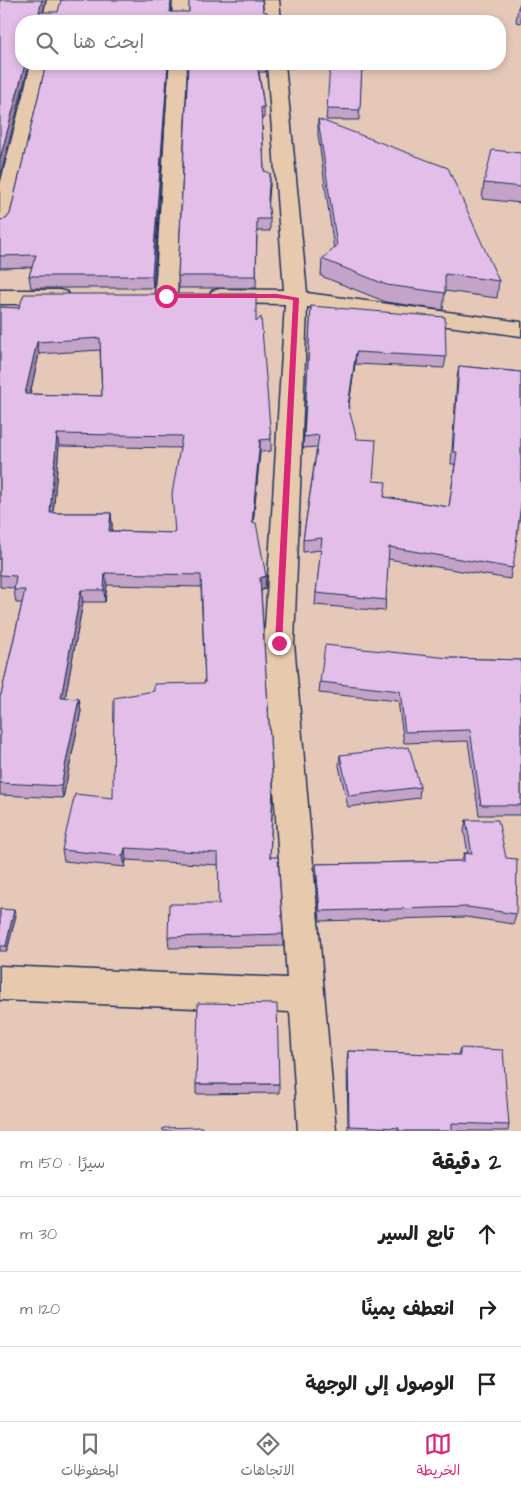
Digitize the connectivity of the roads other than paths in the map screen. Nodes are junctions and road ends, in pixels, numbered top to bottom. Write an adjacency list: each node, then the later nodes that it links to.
1 (55, 0): 4 (street)
2 (181, 0): 5 (street)
3 (271, 0): 6 (street)
4 (51, 15)
5 (180, 15)
6 (272, 15)
7 (39, 70): 10 (street)
8 (178, 70): 13 (street)
9 (277, 70): 13 (street)
10 (0, 225)
11 (0, 297): 12 (street)
12 (78, 297)
13 (296, 298): 14 (street); 16 (street)
14 (521, 329)
15 (0, 983): 16 (street)
16 (306, 996): 17 (street)
17 (317, 1131)

